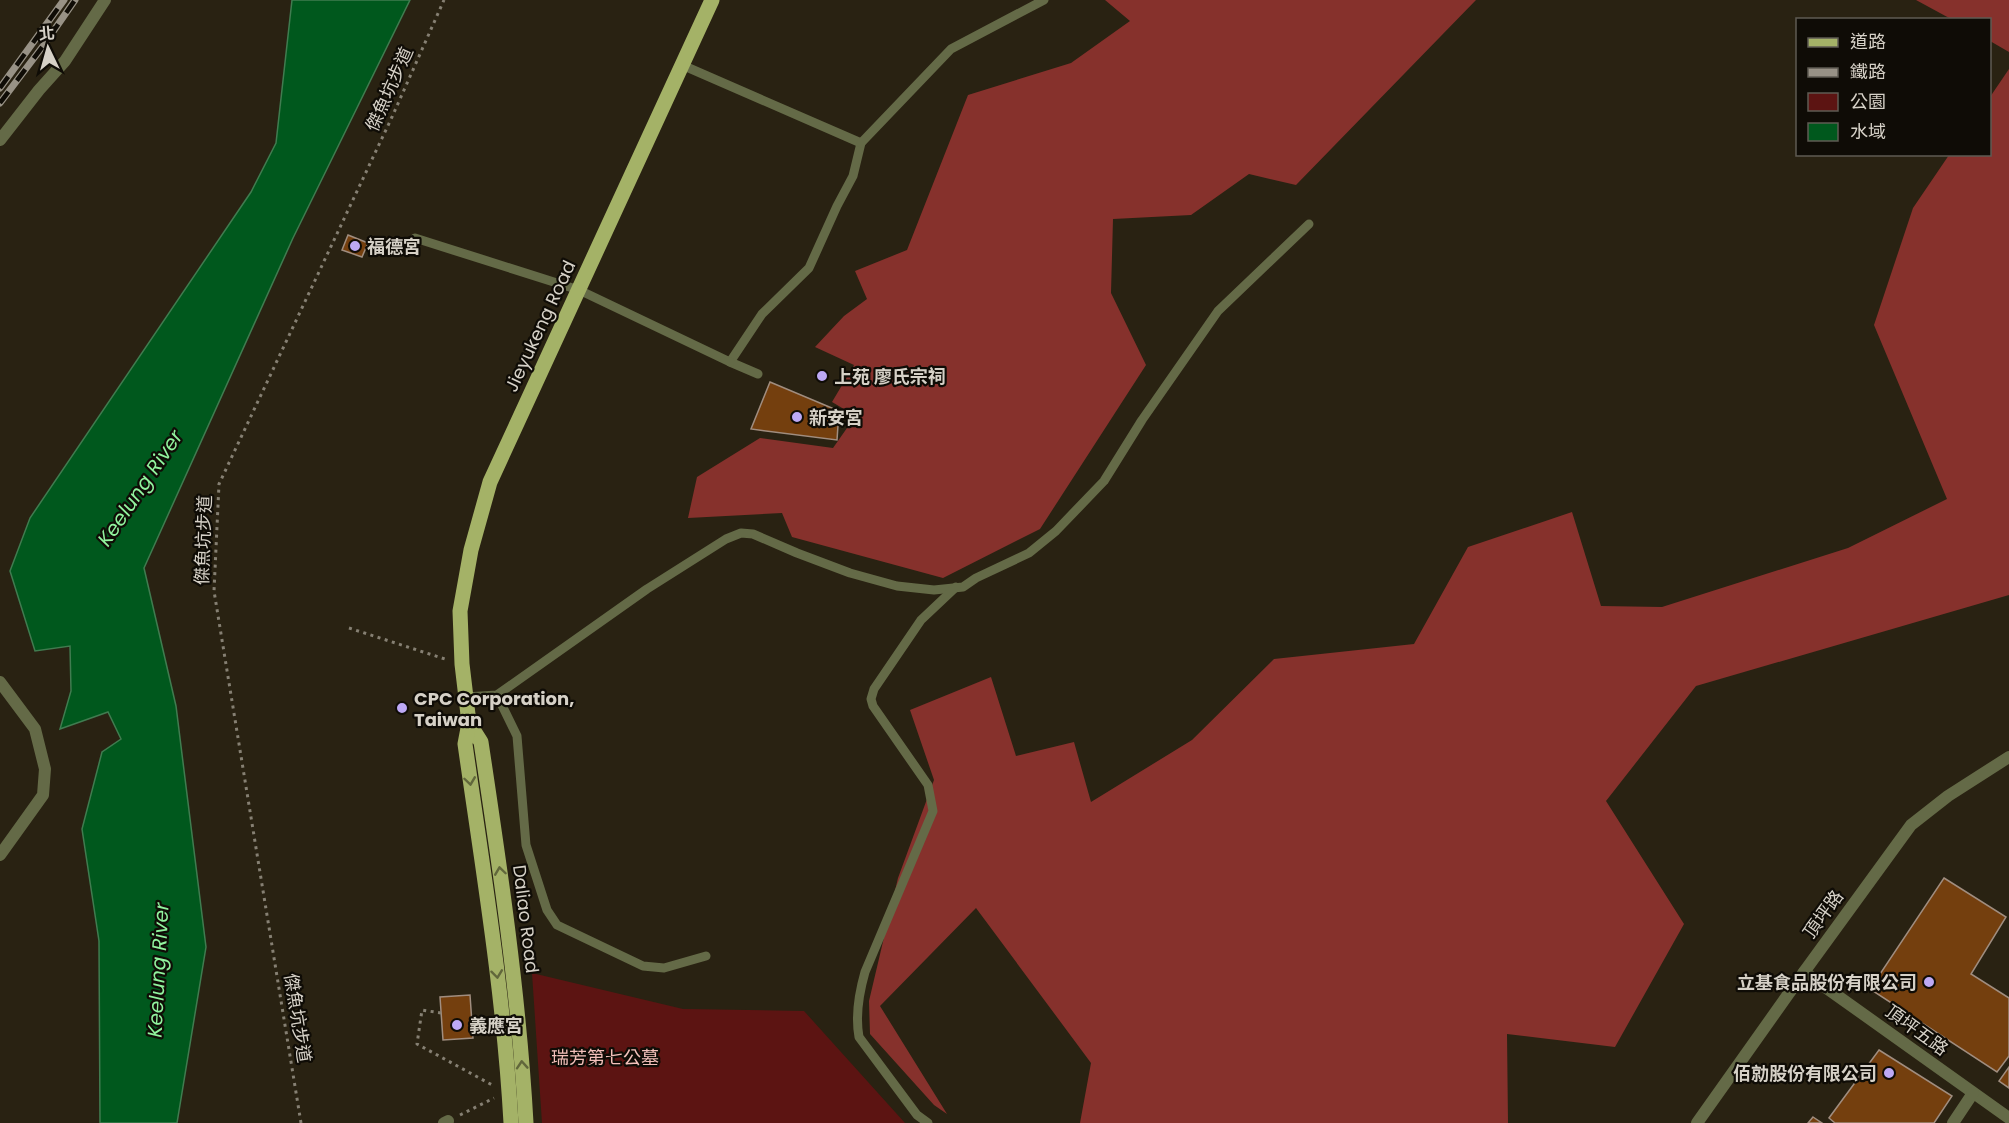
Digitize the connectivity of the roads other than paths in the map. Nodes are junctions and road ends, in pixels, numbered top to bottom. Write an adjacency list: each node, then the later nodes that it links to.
1 (105, 0): 5 (street)
2 (712, 0): 4 (main road, Jieyukeng Road)
3 (1044, 0): 6 (lane)
4 (682, 65): 6 (lane); 9 (main road, Jieyukeng Road)
5 (0, 140)
6 (861, 143): 10 (lane)
7 (1309, 224): 12 (lane)
8 (416, 238): 9 (lane)
9 (579, 290): 10 (lane); 14 (main road, Jieyukeng Road)
10 (730, 362): 11 (lane)
11 (758, 374)
12 (956, 587): 15 (lane); 25 (lane)
13 (0, 681): 18 (street)
14 (465, 690): 15 (lane); 16 (main road, Daliao Road)
15 (498, 695): 19 (lane)
16 (469, 723): 23 (main road, Daliao Road, one-way to 23); 24 (main road, Daliao Road, one-way to 16)
17 (2009, 757): 20 (street, 頂坪路)
18 (0, 855)
19 (706, 956)
20 (1804, 972): 21 (street, 頂坪五路); 26 (street, 頂坪路)
21 (1973, 1093): 22 (street, 頂坪五路); 27 (street)
22 (2009, 1118)
23 (512, 1123)
24 (526, 1123)
25 (928, 1123)
26 (1698, 1123)
27 (1953, 1123)

